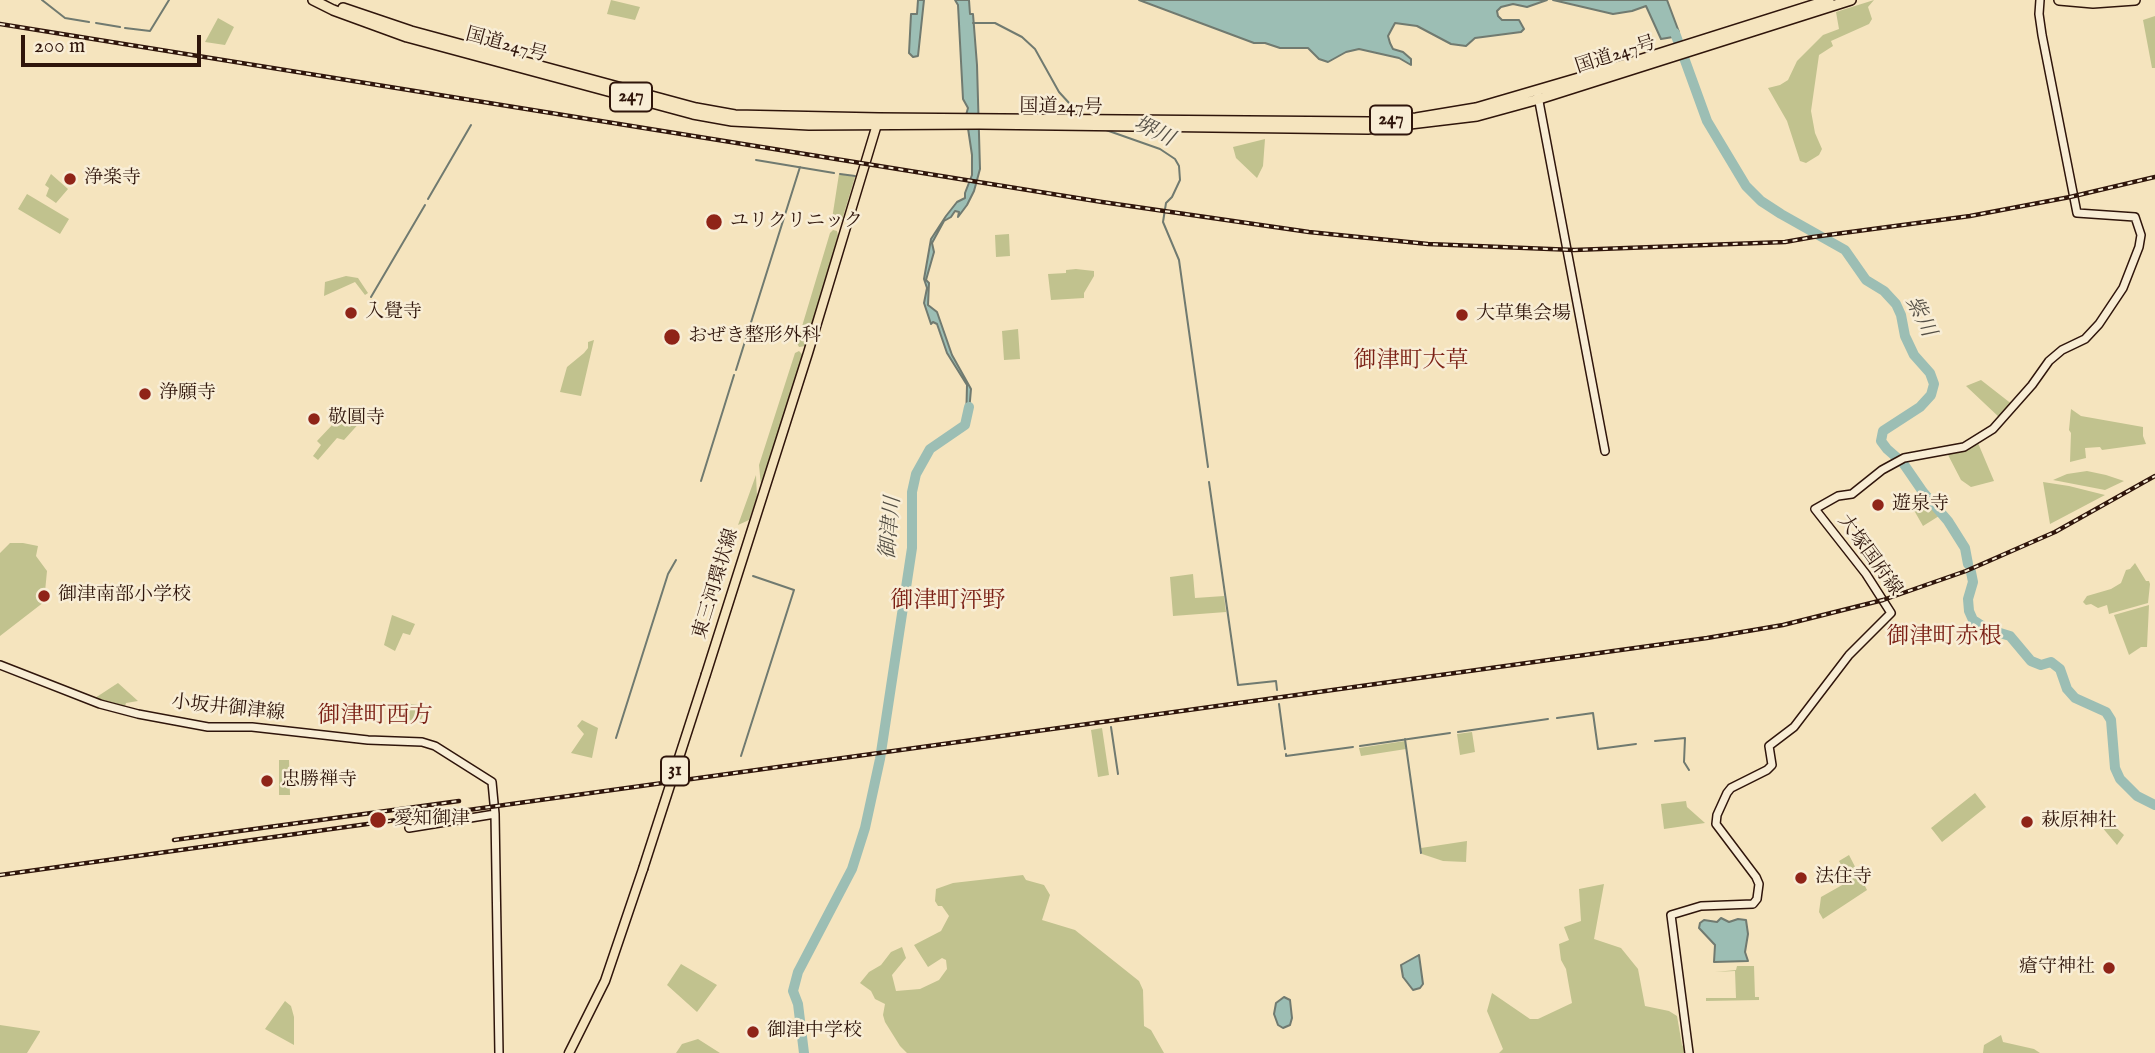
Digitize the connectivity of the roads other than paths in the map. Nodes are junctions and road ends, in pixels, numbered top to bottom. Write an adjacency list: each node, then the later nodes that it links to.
1 (313, 0): 11 (highway, 国道247号 / 247)
2 (325, 0): 11 (highway, 国道247号 / 247)
3 (1829, 0): 8 (highway, 国道247号 / 247)
4 (1851, 0): 8 (highway, 国道247号 / 247)
5 (2040, 0): 18 (main road, 大塚国府線)
6 (2059, 0): 7 (highway)
7 (2135, 0)
8 (1681, 50): 9 (highway, 国道247号 / 247)
9 (1538, 95): 10 (highway, 国道247号 / 247); 10 (highway, 国道247号 / 247); 12 (main road)
10 (979, 121): 11 (highway, 国道247号 / 247)
11 (877, 122): 17 (main road, 東三河環状線 / 31, bridge)
12 (1605, 451)
13 (0, 666): 14 (main road, 小坂井御津線)
14 (495, 814): 15 (main road); 16 (main road, 小坂井御津線)
15 (409, 828)
16 (499, 1053)
17 (569, 1053)
18 (1689, 1053)

